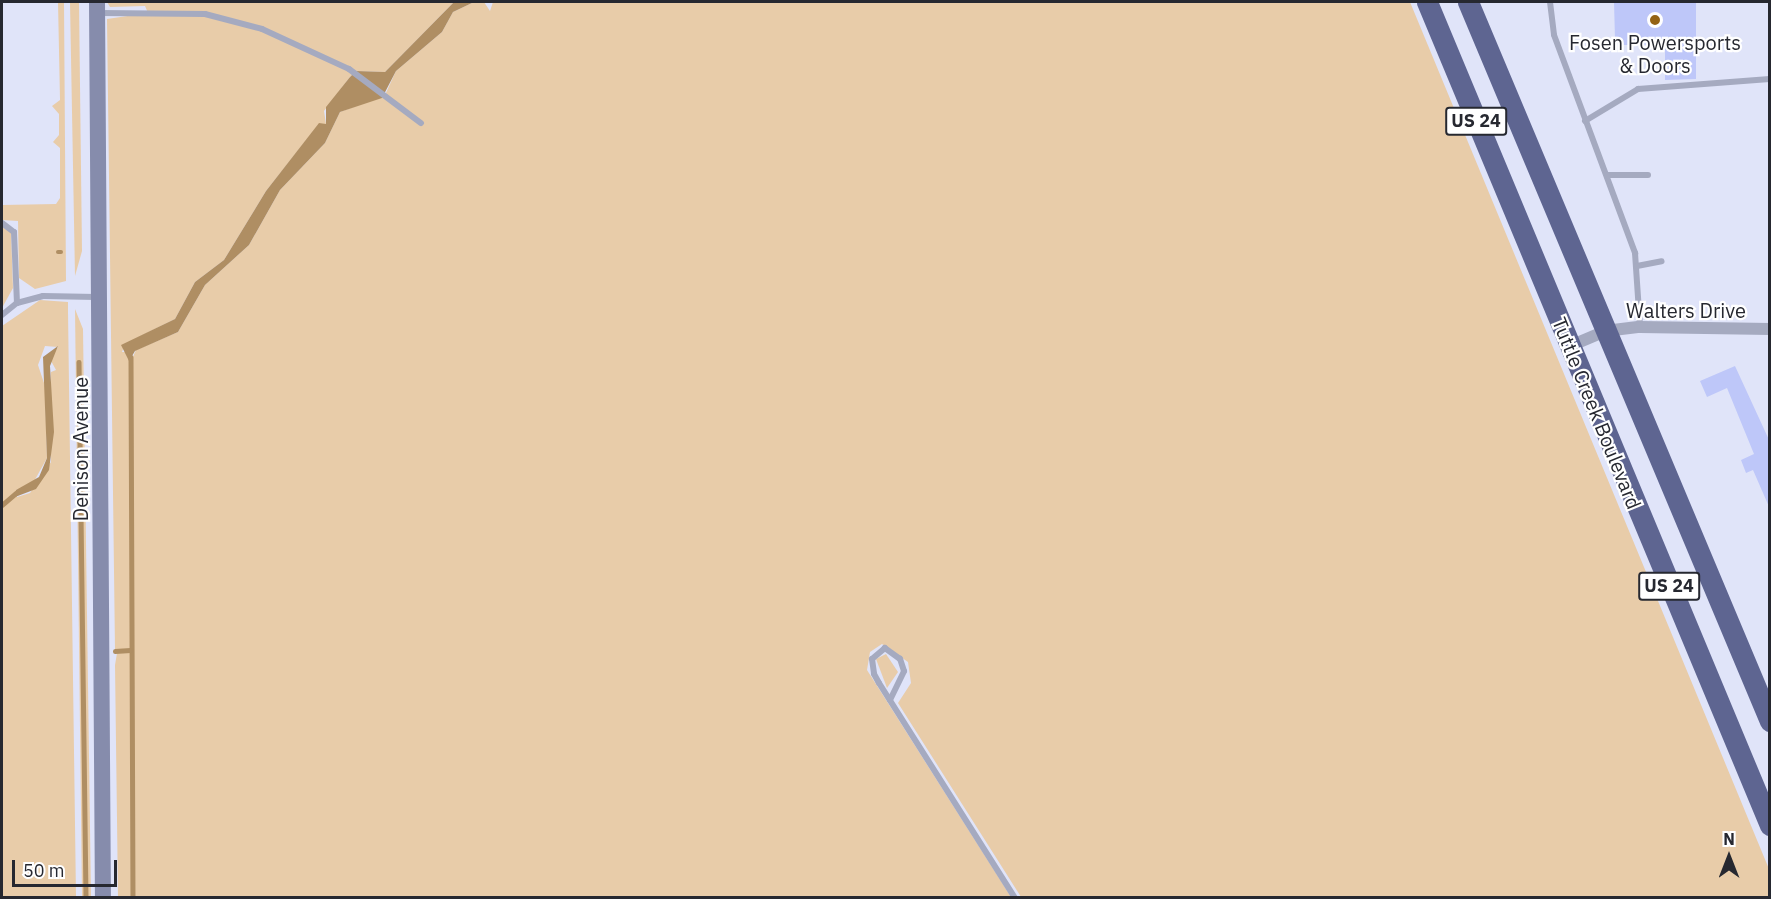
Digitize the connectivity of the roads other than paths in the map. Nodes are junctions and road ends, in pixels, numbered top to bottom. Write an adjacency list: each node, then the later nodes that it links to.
1 (1426, 2): 19 (highway, Tuttle Creek Boulevard / US 24)
2 (1468, 2): 18 (highway, Tuttle Creek Boulevard / US 24)
3 (1550, 2): 6 (lane)
4 (97, 7): 7 (lane); 13 (street, Denison Avenue)
5 (1770, 79): 6 (lane)
6 (1585, 121): 8 (lane)
7 (421, 123)
8 (1607, 175): 9 (lane); 12 (lane)
9 (1648, 175)
10 (2, 223): 14 (lane)
11 (1662, 261): 12 (lane)
12 (1637, 266): 16 (lane)
13 (103, 297): 14 (lane); 23 (street, Denison Avenue)
14 (17, 303): 15 (lane)
15 (2, 315)
16 (1640, 327): 17 (street, Walters Drive); 18 (street, Walters Drive)
17 (1770, 329)
18 (1605, 331): 19 (street, Walters Drive); 21 (highway, Tuttle Creek Boulevard / US 24)
19 (1570, 346): 22 (highway, Tuttle Creek Boulevard / US 24)
20 (890, 699): 20 (lane); 24 (lane)
21 (1770, 721)
22 (1770, 825)
23 (104, 897)
24 (1015, 897)

